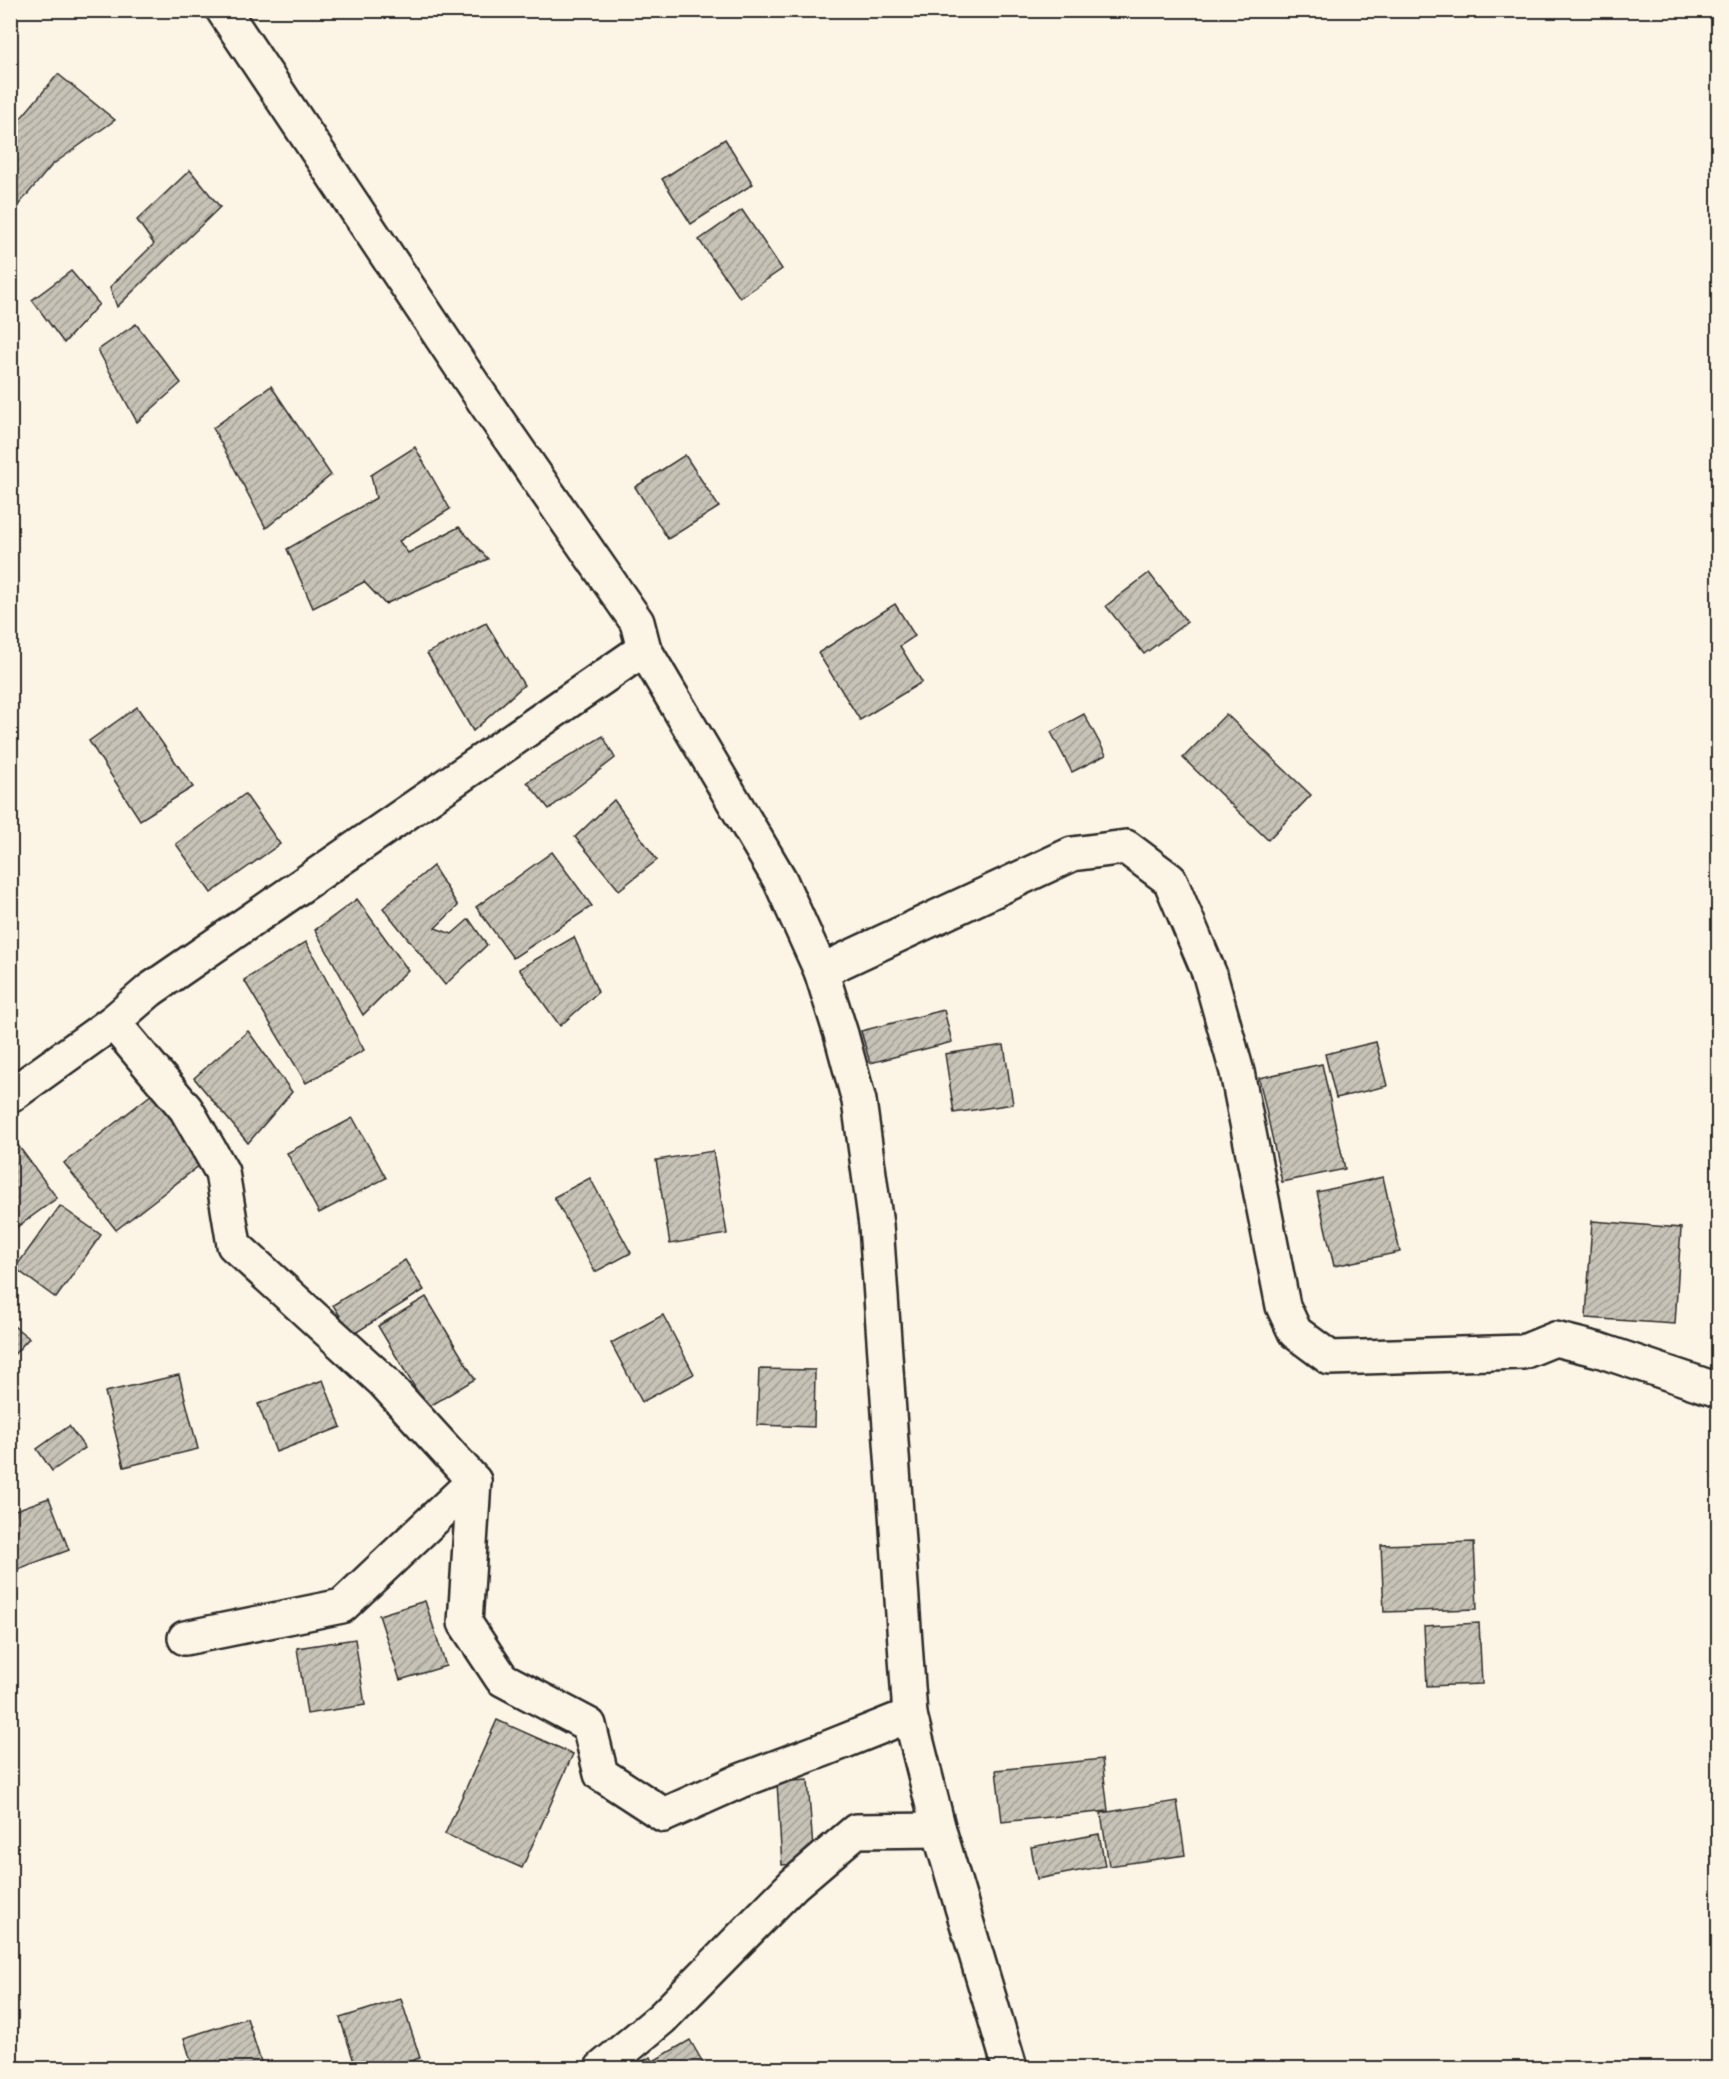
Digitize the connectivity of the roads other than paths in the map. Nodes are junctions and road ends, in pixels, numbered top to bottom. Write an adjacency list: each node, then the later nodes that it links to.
1 (223, 10): 2 (street)
2 (644, 649): 3 (street); 4 (street)
3 (821, 971): 6 (street); 9 (street)
4 (113, 1022): 5 (street); 7 (street)
5 (10, 1096)
6 (1719, 1390)
7 (474, 1481): 8 (street); 9 (street)
8 (185, 1638)
9 (910, 1715): 10 (street)
10 (939, 1830): 11 (street); 12 (street)
11 (602, 2068)
12 (1010, 2068)

